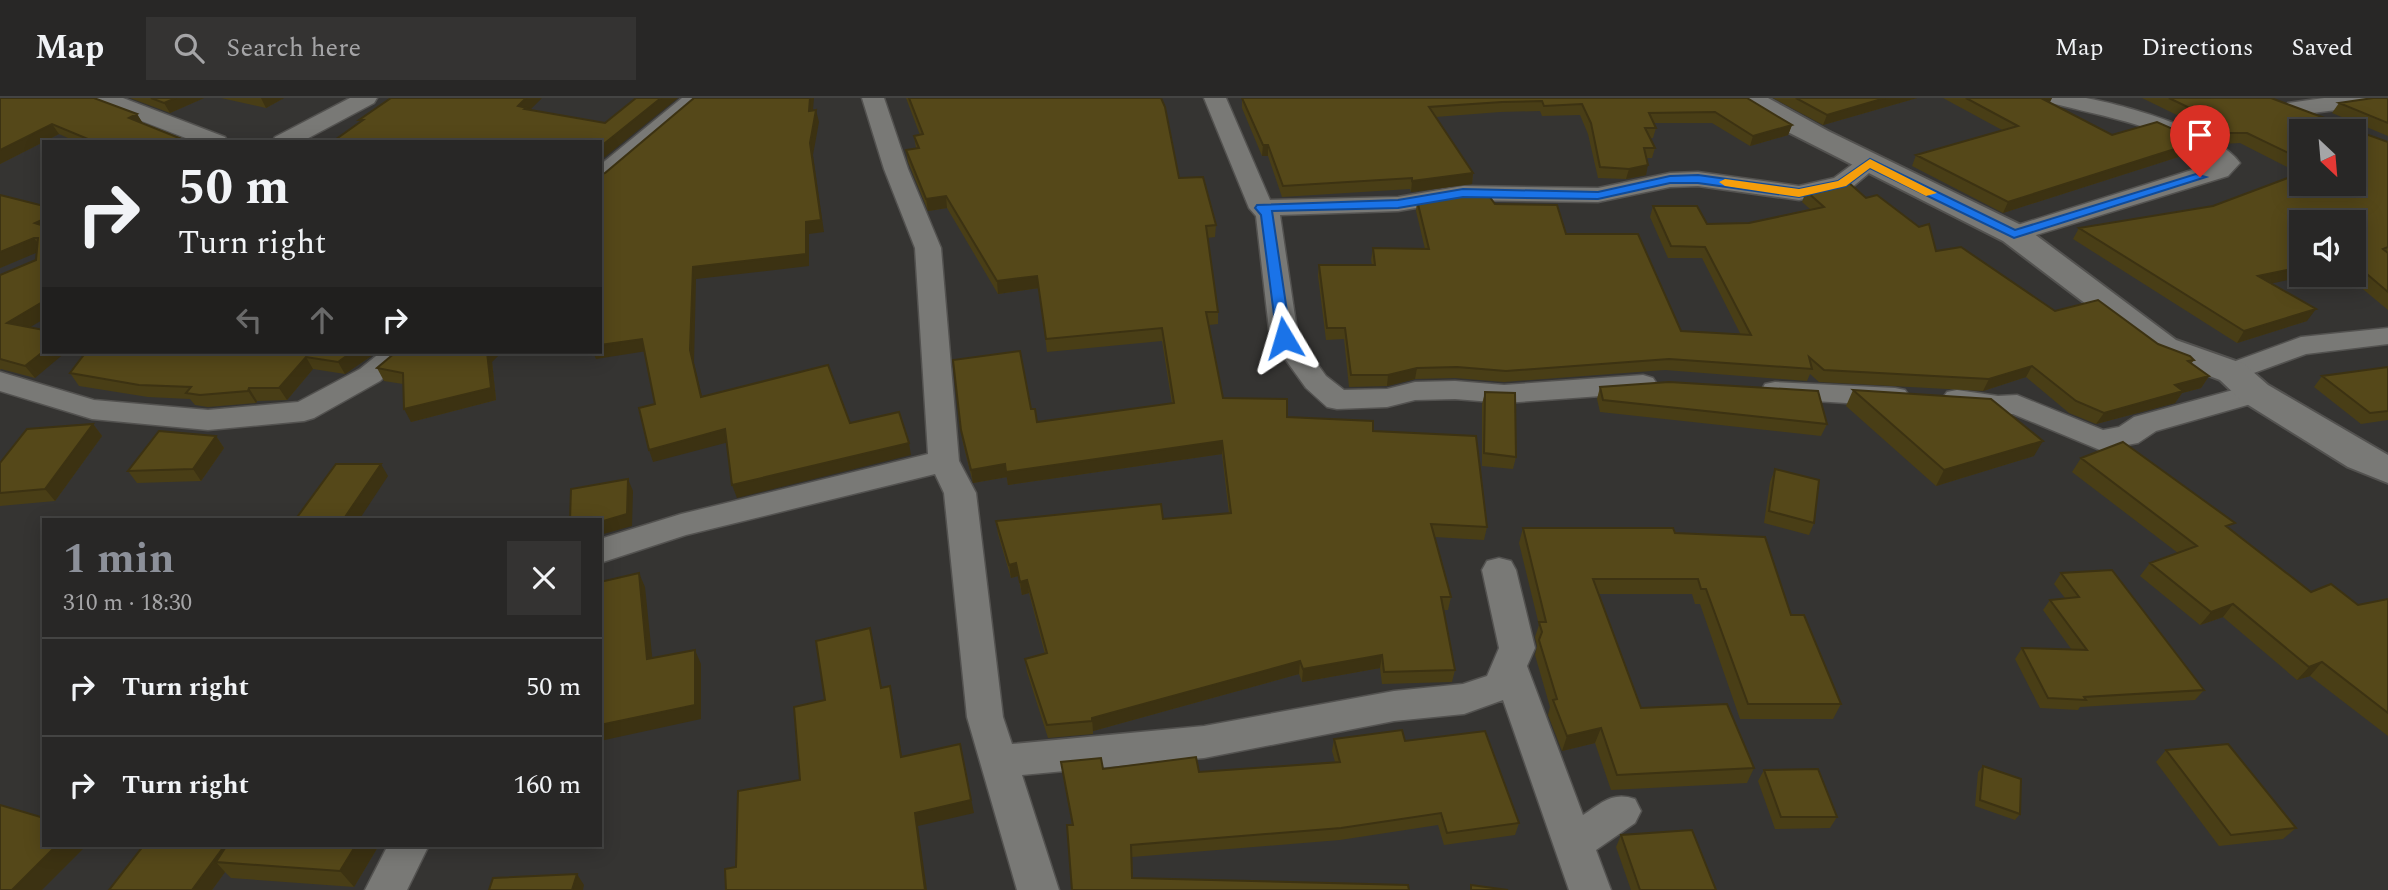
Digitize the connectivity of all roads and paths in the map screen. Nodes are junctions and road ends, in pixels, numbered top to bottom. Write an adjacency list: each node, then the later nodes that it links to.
1 (103, 98): 10 (street)
2 (366, 98): 11 (street)
3 (695, 98): 13 (street)
4 (873, 98): 22 (street)
5 (1215, 98): 14 (street)
6 (1750, 98): 12 (street)
7 (2059, 98): 15 (street)
8 (2377, 98): 9 (street)
9 (2321, 119)
10 (212, 140)
11 (287, 140)
12 (1870, 163): 14 (street); 15 (street)
13 (602, 175)
14 (1261, 208): 19 (street)
15 (2014, 234): 20 (street)
16 (2388, 336): 20 (street)
17 (396, 354): 18 (street)
18 (0, 381)
19 (1665, 382)
20 (2244, 383): 21 (street); 23 (street)
21 (1743, 388)
22 (944, 461): 24 (street); 27 (street)
23 (2388, 470)
24 (602, 550)
25 (1499, 570): 26 (street)
26 (1510, 668): 27 (street); 29 (street)
27 (997, 761): 32 (street)
28 (1620, 811): 29 (street)
29 (1573, 843): 33 (street)
30 (408, 847): 31 (street)
31 (386, 890)
32 (1038, 890)
33 (1590, 890)

